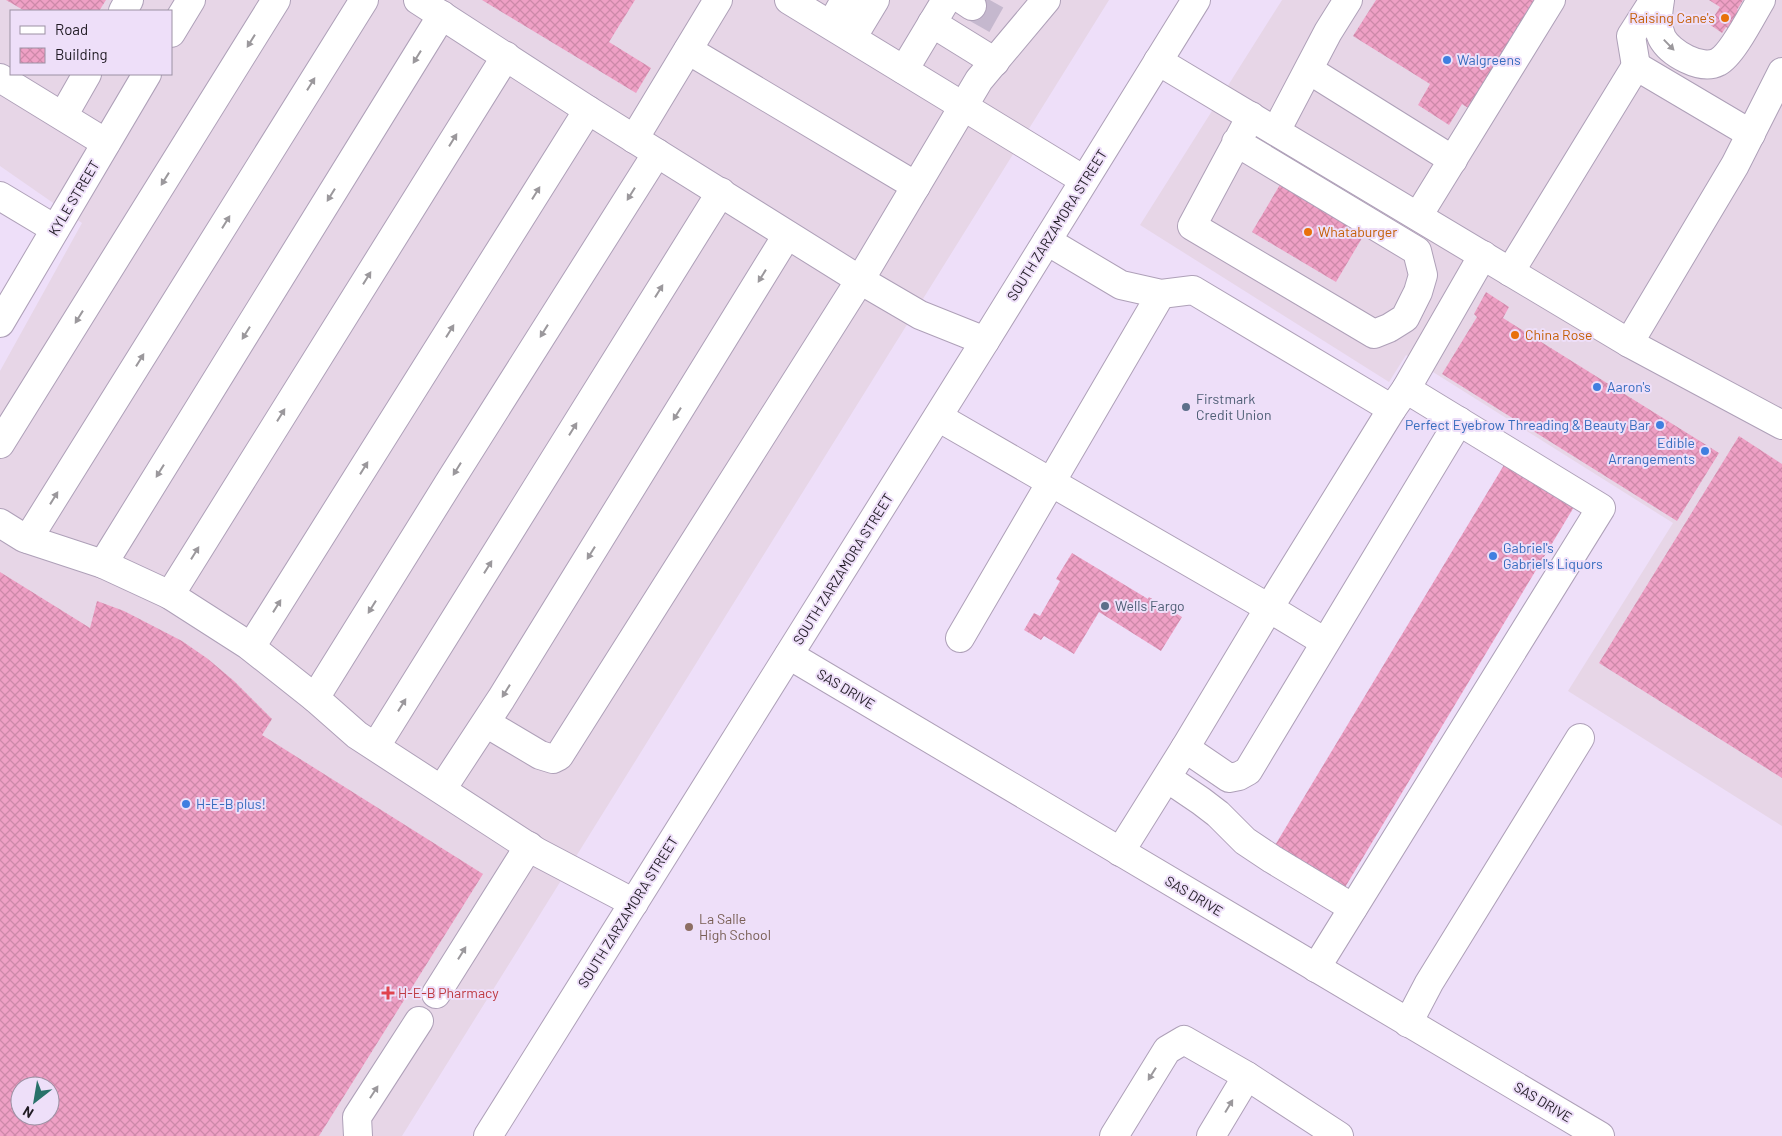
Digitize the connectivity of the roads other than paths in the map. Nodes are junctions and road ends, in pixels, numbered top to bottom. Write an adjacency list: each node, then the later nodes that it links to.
1 (191, 0): 19 (street)
2 (276, 0): 62 (street, one-way to 62)
3 (364, 0): 65 (street, one-way to 3)
4 (418, 0): 17 (street)
5 (718, 0): 21 (street)
6 (845, 0): 20 (street)
7 (875, 0): 20 (street)
8 (946, 0): 18 (street)
9 (1196, 0): 23 (street, SOUTH ZARZAMORA STREET)
10 (1348, 0): 27 (street)
11 (1551, 0): 42 (street)
12 (1654, 0): 25 (street)
13 (1660, 0): 14 (street, one-way to 14)
14 (1761, 0)
15 (796, 2): 20 (street)
16 (1040, 2): 24 (street)
17 (442, 15): 22 (street); 66 (street, one-way to 66)
18 (932, 23): 24 (street); 26 (street)
19 (172, 31)
20 (842, 32): 26 (street)
21 (688, 50): 38 (street); 44 (street)
22 (506, 56): 33 (street); 67 (street, one-way to 22)
23 (1158, 61): 35 (street); 43 (street, SOUTH ZARZAMORA STREET)
24 (995, 62): 32 (street)
25 (1636, 66): 37 (street); 52 (street)
26 (904, 70): 32 (street)
27 (1309, 70): 36 (street); 42 (street)
28 (1782, 72): 37 (street)
29 (86, 75): 34 (street)
30 (146, 75): 40 (street, KYLE STREET)
31 (0, 78): 34 (street)
32 (964, 106): 43 (street); 44 (street)
33 (588, 110): 38 (street); 71 (street, one-way to 33)
34 (63, 116): 40 (street)
35 (1251, 116): 36 (street); 39 (street)
36 (1276, 131): 47 (street)
37 (1751, 134): 57 (street)
38 (634, 139): 41 (street)
39 (1236, 142): 39 (street)
40 (106, 143): 48 (street, KYLE STREET)
41 (657, 153): 45 (street); 73 (street, one-way to 73)
42 (1453, 160): 47 (street)
43 (1084, 180): 50 (street, SOUTH ZARZAMORA STREET)
44 (916, 186): 53 (street)
45 (721, 192): 49 (street); 76 (street, one-way to 45)
46 (0, 196): 48 (street)
47 (1418, 216): 51 (street)
48 (55, 229): 55 (street, KYLE STREET)
49 (787, 234): 53 (street); 74 (street, one-way to 74)
50 (1047, 241): 54 (street); 56 (street, SOUTH ZARZAMORA STREET)
51 (1483, 255): 52 (street); 58 (street)
52 (1510, 272): 57 (street)
53 (860, 280): 56 (street); 74 (street)
54 (1161, 294): 58 (street); 63 (street)
55 (0, 323)
56 (985, 341): 59 (street, SOUTH ZARZAMORA STREET)
57 (1629, 343): 61 (street)
58 (1399, 399): 60 (street); 68 (street)
59 (938, 417): 63 (street); 72 (street, SOUTH ZARZAMORA STREET)
60 (1459, 421): 70 (street); 83 (street)
61 (1782, 425)
62 (0, 444)
63 (1051, 483): 68 (street); 69 (street)
64 (0, 523): 65 (street)
65 (28, 539): 66 (street)
66 (103, 564): 67 (street)
67 (170, 595): 71 (street)
68 (1269, 608): 70 (street); 77 (street)
69 (960, 638)
70 (1325, 642): 77 (street)
71 (251, 647): 73 (street)
72 (789, 656): 81 (street, SAS DRIVE); 82 (street, SOUTH ZARZAMORA STREET)
73 (315, 698): 76 (street)
74 (486, 723): 79 (street)
75 (1580, 738): 87 (street)
76 (376, 746): 79 (street)
77 (1185, 748): 78 (street)
78 (1167, 778): 81 (street); 83 (street)
79 (442, 789): 80 (street)
80 (529, 846): 82 (street); 85 (street, one-way to 80)
81 (1120, 852): 84 (street, SAS DRIVE)
82 (634, 904): 91 (street, SOUTH ZARZAMORA STREET)
83 (1353, 908): 84 (street)
84 (1316, 968): 87 (street, SAS DRIVE)
85 (436, 994)
86 (419, 1021): 90 (street, one-way to 86)
87 (1408, 1022): 94 (street, SAS DRIVE)
88 (1247, 1076): 89 (street); 92 (street, one-way to 92); 93 (street, one-way to 88)
89 (1325, 1132)
90 (358, 1136)
91 (488, 1136)
92 (1114, 1136)
93 (1212, 1136)
94 (1600, 1136)

